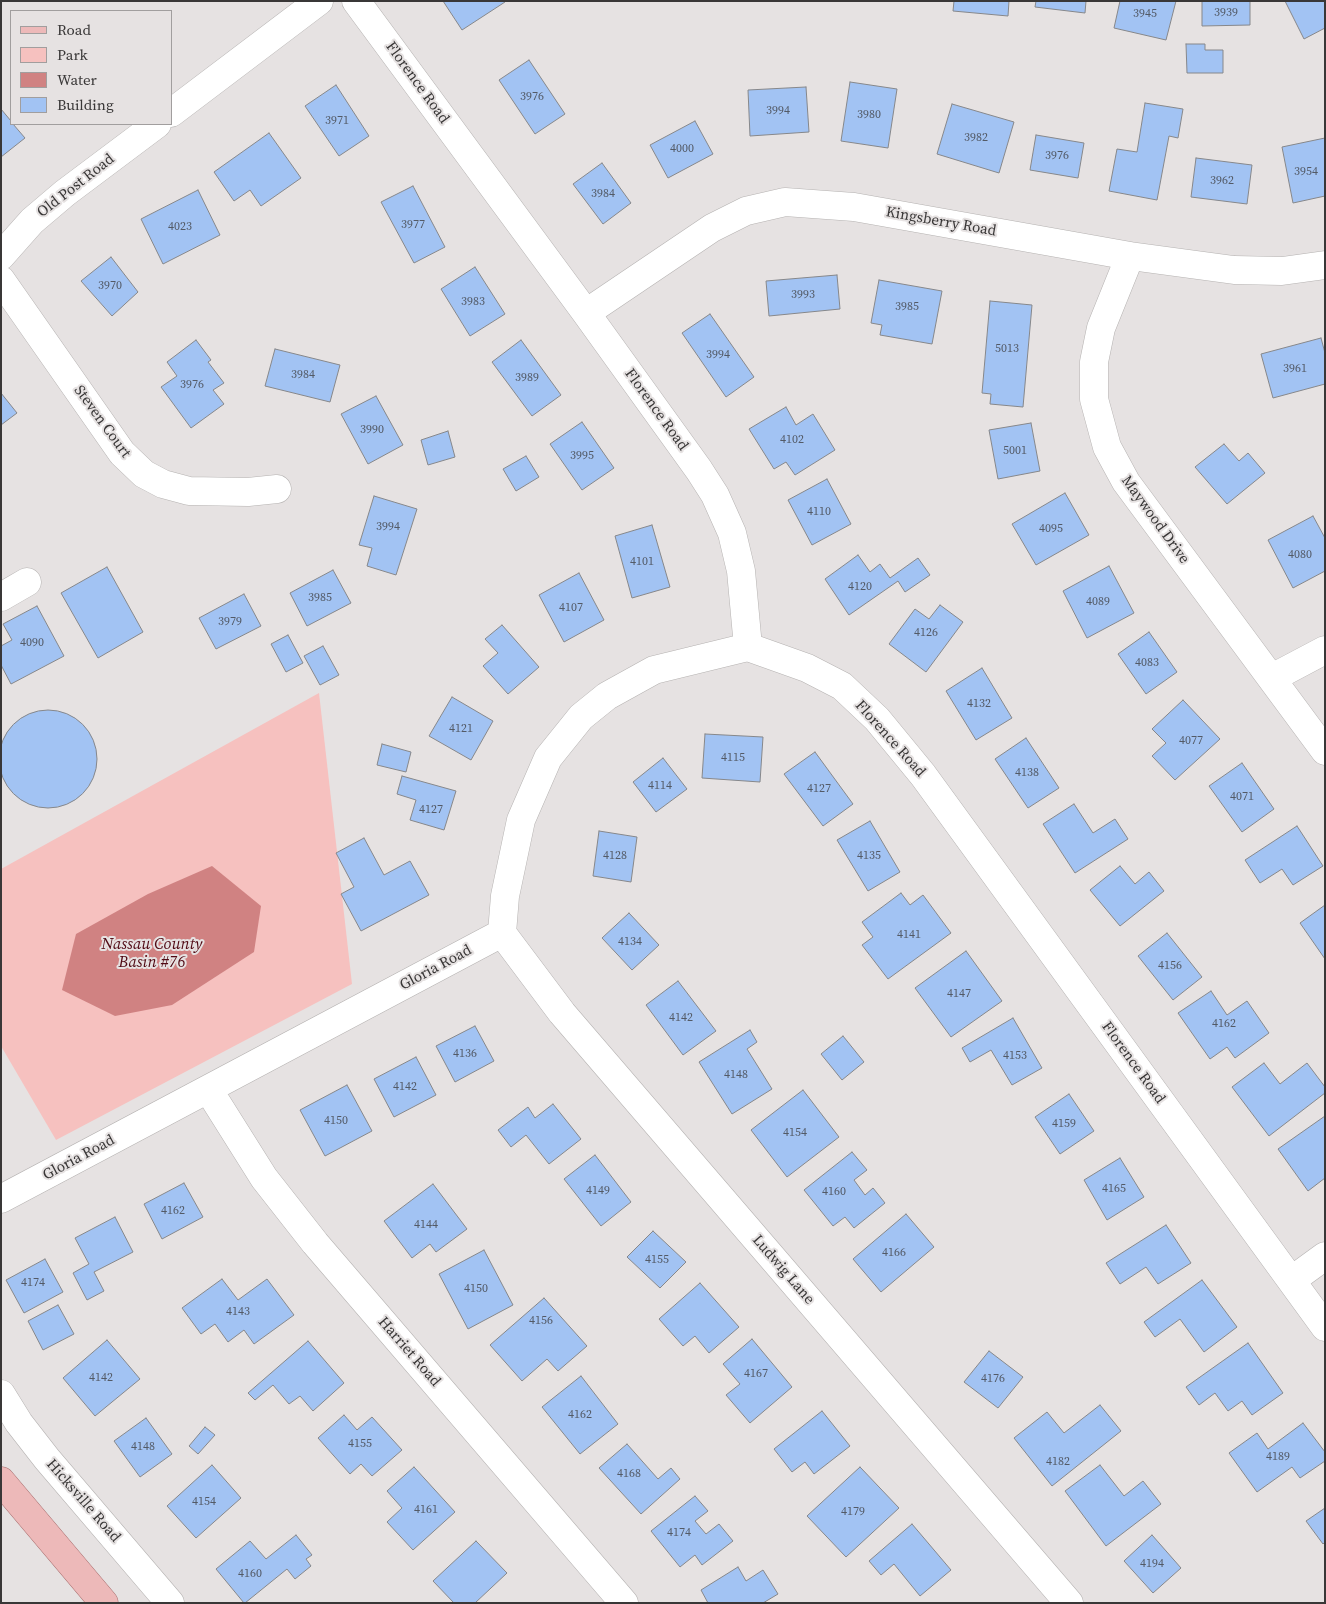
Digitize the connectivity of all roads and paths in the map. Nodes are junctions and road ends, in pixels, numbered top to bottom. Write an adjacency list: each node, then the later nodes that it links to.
1 (319, 1): 3 (street)
2 (356, 1): 9 (street, Florence Road)
3 (172, 112)
4 (156, 125): 5 (street, Old Post Road)
5 (1, 256)
6 (1130, 256): 7 (street, Kingsberry Road); 9 (street, Kingsberry Road); 15 (street, Maywood Drive)
7 (1325, 265)
8 (1, 280): 10 (street, Steven Court)
9 (586, 313): 13 (street, Florence Road)
10 (277, 489)
11 (27, 582): 12 (street)
12 (1, 597)
13 (748, 647): 17 (street); 21 (street, Florence Road)
14 (1325, 650): 15 (street)
15 (1272, 678): 16 (street, Maywood Drive)
16 (1325, 751)
17 (502, 933): 18 (street, Gloria Road); 28 (street, Ludwig Lane)
18 (208, 1089): 19 (street, Gloria Road); 27 (street, Harriet Road)
19 (1, 1200)
20 (1325, 1256): 21 (street)
21 (1292, 1280): 22 (street, Florence Road)
22 (1325, 1327)
23 (1, 1394): 26 (street, Hicksville Road)
24 (1, 1481): 25 (main road)
25 (104, 1603)
26 (170, 1603)
27 (624, 1603)
28 (1069, 1603)

